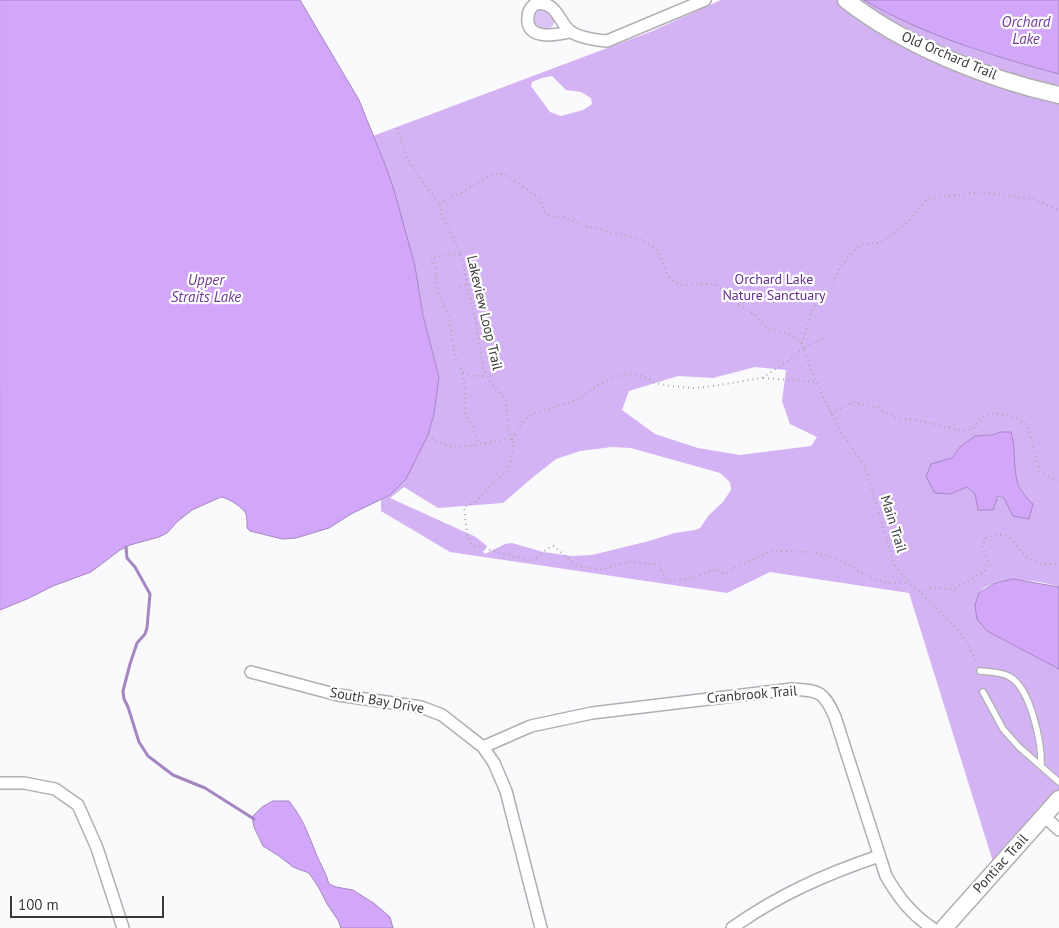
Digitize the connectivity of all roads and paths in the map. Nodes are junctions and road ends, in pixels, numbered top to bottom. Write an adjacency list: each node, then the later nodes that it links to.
1 (706, 0): 3 (street)
2 (846, 0): 4 (street, Old Orchard Trail)
3 (570, 32)
4 (1059, 95)
5 (397, 128): 6 (path)
6 (440, 204): 9 (path, Lakeview Loop Trail); 15 (path)
7 (1059, 205): 8 (path)
8 (1058, 210): 12 (path)
9 (460, 253): 10 (path, Lakeview Loop Trail); 17 (path)
10 (465, 285): 11 (path); 18 (path, Lakeview Loop Trail)
11 (459, 286)
12 (811, 314): 13 (path); 15 (path)
13 (820, 318)
14 (822, 338): 16 (path)
15 (802, 343): 16 (path)
16 (803, 348): 19 (path); 20 (path, Main Trail)
17 (462, 371): 18 (path); 24 (path)
18 (487, 376): 23 (path, Lakeview Loop Trail)
19 (762, 378): 20 (path); 23 (path)
20 (816, 382): 21 (path, Main Trail)
21 (831, 413): 25 (path); 27 (path, Main Trail)
22 (424, 432): 24 (path)
23 (512, 438): 24 (path); 27 (path, Lakeview Loop Trail)
24 (480, 444)
25 (1059, 481)
26 (1059, 564): 28 (path)
27 (909, 583): 28 (path, Main Trail)
28 (921, 593): 29 (path, Main Trail)
29 (980, 671): 33 (lane)
30 (251, 672): 32 (street, South Bay Drive)
31 (983, 692): 33 (lane)
32 (483, 747): 39 (street, Cranbrook Trail); 41 (street, South Bay Drive)
33 (1040, 766): 34 (lane)
34 (1059, 782)
35 (0, 783): 40 (street)
36 (1059, 799): 37 (street, Pontiac Trail)
37 (1044, 816): 38 (street); 44 (street, Pontiac Trail)
38 (1059, 830)
39 (879, 856): 42 (street); 43 (street, Cranbrook Trail)
40 (123, 928)
41 (541, 928)
42 (732, 928)
43 (932, 928)
44 (944, 928)

